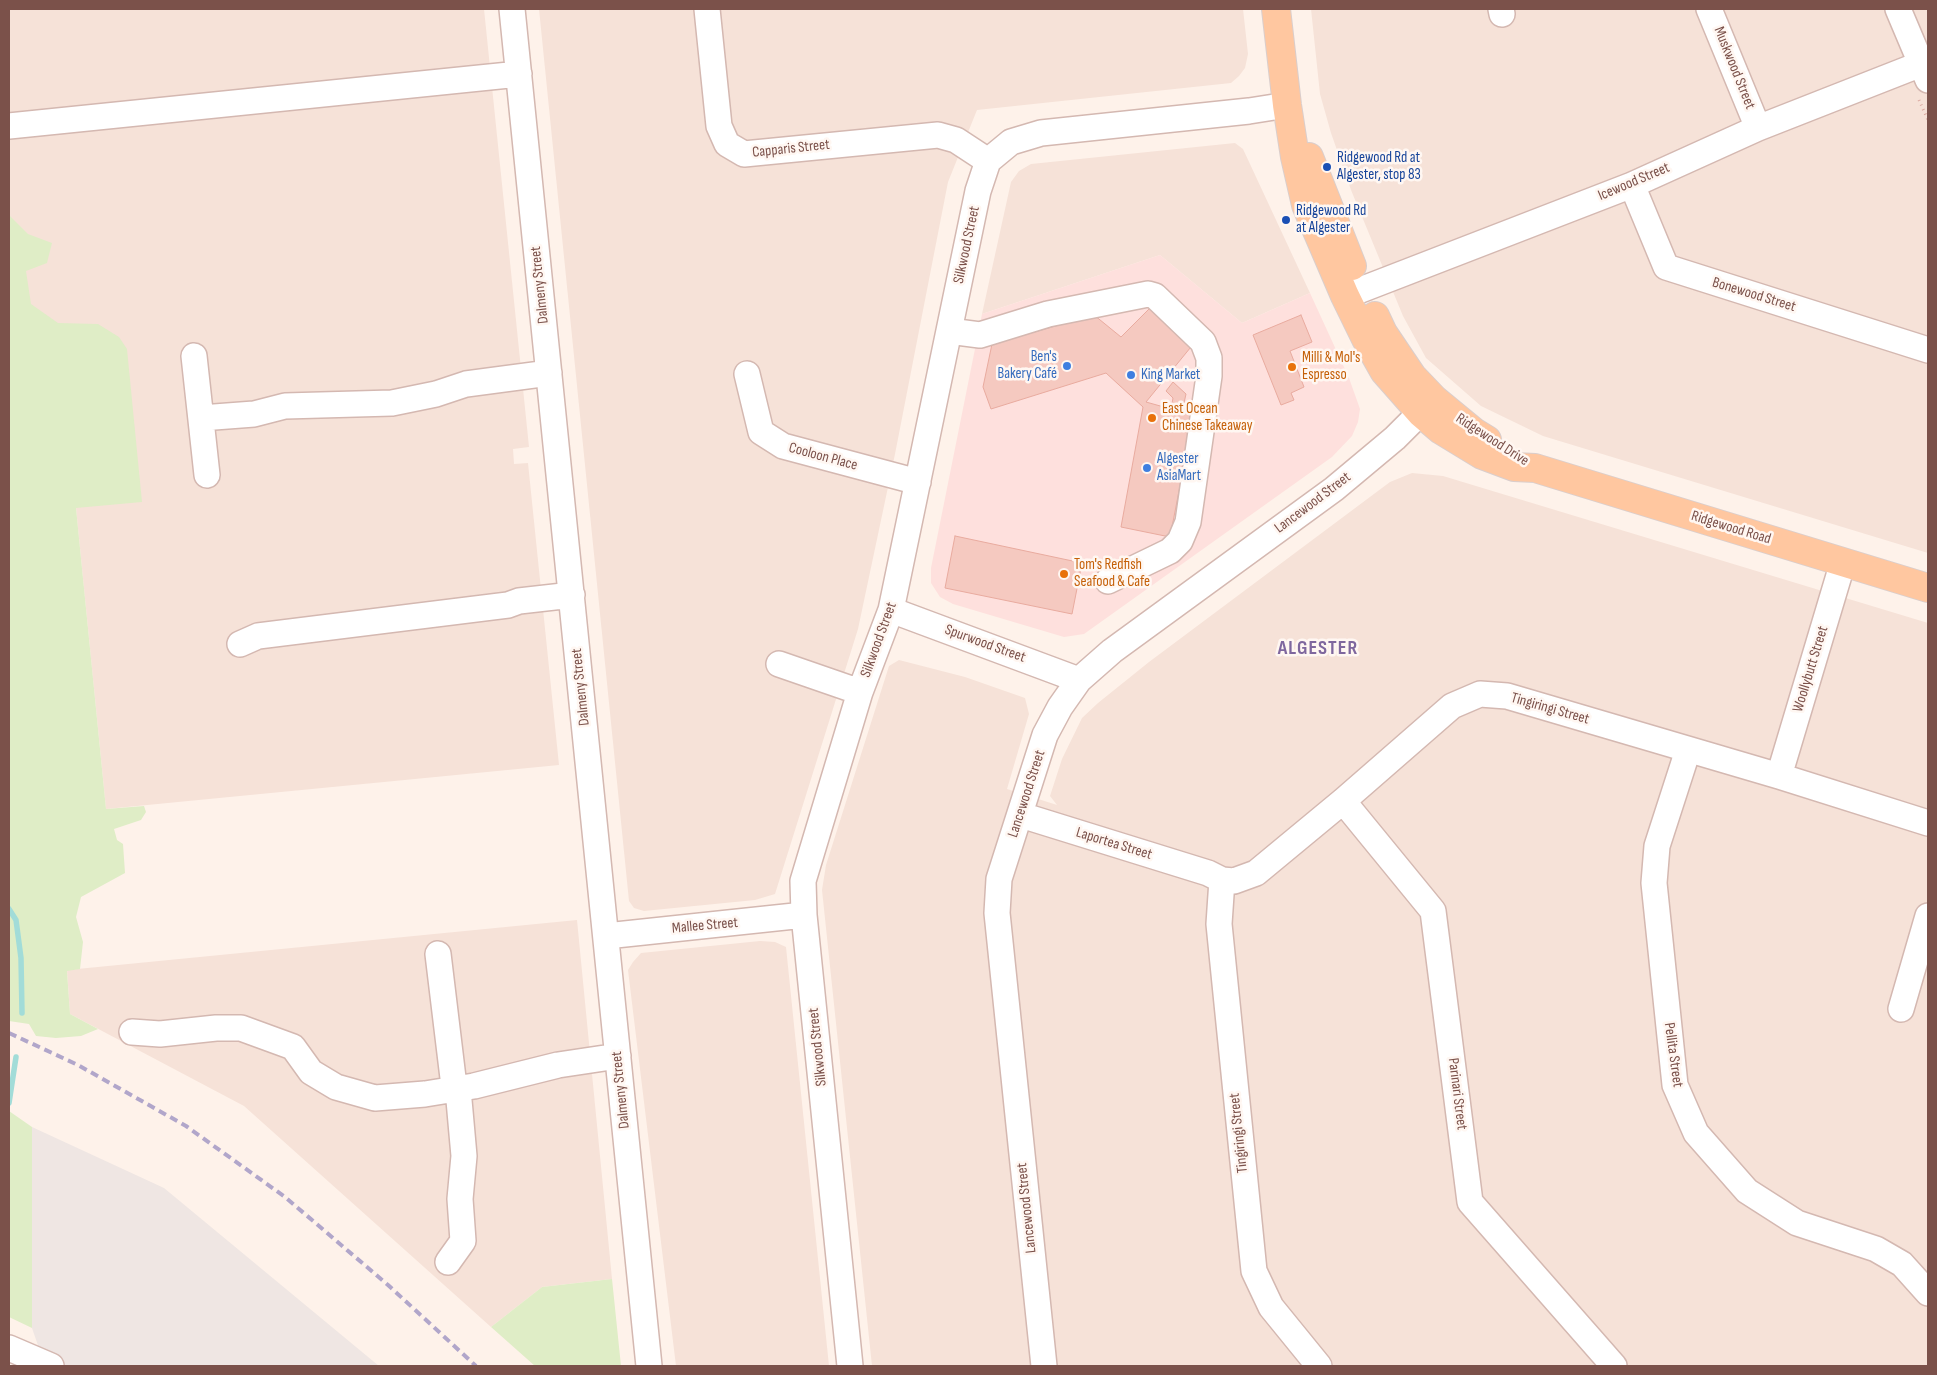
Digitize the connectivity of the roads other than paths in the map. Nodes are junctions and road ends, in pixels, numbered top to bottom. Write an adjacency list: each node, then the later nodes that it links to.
1 (512, 9): 7 (street, Dalmeny Street)
2 (707, 9): 11 (street, Capparis Street)
3 (1276, 9): 8 (main road, Ridgewood Drive)
4 (1709, 9): 10 (street, Muskwood Street)
5 (1898, 9): 6 (street)
6 (1925, 72): 10 (street, Icewood Street)
7 (519, 74): 9 (street); 17 (street, Dalmeny Street)
8 (1287, 105): 11 (street); 13 (main road, Ridgewood Drive)
9 (9, 126)
10 (1758, 128): 12 (street, Icewood Street)
11 (988, 161): 14 (street, Silkwood Street)
12 (1632, 185): 13 (street, Icewood Street); 15 (street, Bonewood Street)
13 (1353, 293): 19 (main road, Ridgewood Drive)
14 (949, 331): 23 (street, Silkwood Street); 25 (street)
15 (1928, 350)
16 (194, 356): 20 (street)
17 (549, 374): 20 (street); 27 (street, Dalmeny Street)
18 (747, 374): 23 (street, Cooloon Place)
19 (1428, 406): 21 (main road, Ridgewood Drive); 31 (street, Lancewood Street)
20 (201, 418): 22 (street)
21 (1535, 468): 24 (main road, Ridgewood Road)
22 (207, 475)
23 (918, 482): 28 (street, Silkwood Street)
24 (1843, 562): 26 (main road, Ridgewood Road); 34 (street, Woollybutt Street)
25 (1108, 581)
26 (1928, 588)
27 (572, 595): 29 (street); 41 (street, Dalmeny Street)
28 (891, 610): 31 (street, Spurwood Street); 32 (street, Silkwood Street)
29 (240, 644)
30 (779, 664): 32 (street)
31 (1079, 680): 36 (street, Lancewood Street)
32 (860, 692): 39 (street, Silkwood Street)
33 (1688, 750): 34 (street, Tingiringi Street); 35 (street, Tingiringi Street); 48 (street, Pellita Street)
34 (1779, 776): 37 (street, Tingiringi Street)
35 (1343, 801): 38 (street, Tingiringi Street); 55 (street, Parinari Street)
36 (1021, 815): 38 (street, Laportea Street); 53 (street, Lancewood Street)
37 (1928, 823)
38 (1215, 877): 54 (street, Tingiringi Street)
39 (804, 915): 41 (street, Mallee Street); 52 (street, Silkwood Street)
40 (1928, 916): 43 (street)
41 (606, 936): 45 (street, Dalmeny Street)
42 (438, 954): 46 (street)
43 (1901, 1009)
44 (132, 1032): 46 (street)
45 (618, 1056): 46 (street); 51 (street, Dalmeny Street)
46 (458, 1088): 47 (street)
47 (448, 1262)
48 (1928, 1294)
49 (9, 1348): 50 (street)
50 (51, 1366)
51 (649, 1366)
52 (850, 1366)
53 (1044, 1366)
54 (1319, 1366)
55 (1614, 1366)

